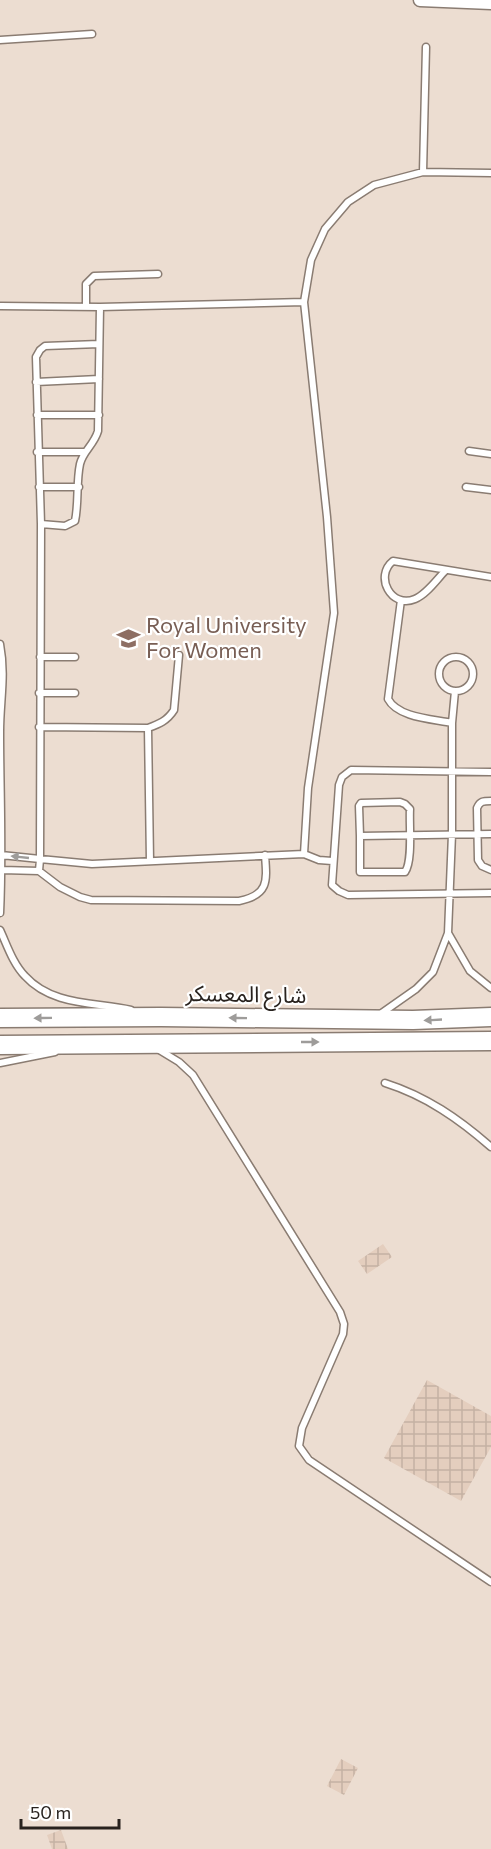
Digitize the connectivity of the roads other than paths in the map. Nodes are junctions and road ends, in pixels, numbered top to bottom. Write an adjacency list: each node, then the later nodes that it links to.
1 (420, 0): 2 (street)
2 (491, 3)
3 (92, 34): 4 (lane)
4 (0, 40)
5 (426, 47): 6 (lane)
6 (423, 172): 7 (lane); 9 (lane)
7 (491, 173)
8 (158, 274): 11 (lane)
9 (304, 302): 12 (lane); 49 (lane)
10 (0, 306): 11 (lane)
11 (87, 307): 12 (lane)
12 (100, 307): 13 (lane)
13 (99, 344): 14 (lane); 15 (lane)
14 (99, 379): 15 (lane); 17 (lane)
15 (36, 382): 16 (lane)
16 (37, 415): 17 (lane); 19 (lane)
17 (99, 415): 20 (lane)
18 (469, 451): 21 (lane)
19 (37, 452): 20 (lane); 22 (lane)
20 (85, 452): 23 (lane)
21 (491, 454)
22 (39, 487): 23 (lane); 26 (lane)
23 (79, 487): 26 (lane)
24 (466, 487): 25 (lane)
25 (491, 490)
26 (41, 524): 32 (lane)
27 (446, 570): 28 (lane); 29 (lane); 29 (lane)
28 (491, 577)
29 (401, 600): 38 (lane)
30 (0, 644): 37 (lane)
31 (179, 655): 40 (lane)
32 (40, 657): 33 (lane); 35 (lane)
33 (75, 657)
34 (455, 692): 34 (lane); 38 (lane)
35 (39, 693): 36 (lane); 39 (lane)
36 (75, 693)
37 (1, 708): 50 (lane)
38 (453, 723): 41 (lane)
39 (39, 727): 40 (lane); 52 (lane)
40 (148, 728): 53 (lane)
41 (453, 772): 42 (lane); 44 (lane); 54 (lane)
42 (491, 772)
43 (491, 801): 46 (lane)
44 (452, 834): 46 (lane); 48 (lane); 58 (lane)
45 (491, 834): 46 (lane)
46 (477, 835): 55 (lane)
47 (360, 836): 48 (lane); 48 (lane); 48 (lane)
48 (409, 836)
49 (304, 854): 51 (lane); 54 (lane)
50 (1, 855): 52 (lane, one-way to 50); 57 (lane)
51 (266, 855): 53 (lane); 56 (lane)
52 (40, 859): 53 (lane); 56 (lane)
53 (150, 861)
54 (332, 861): 58 (lane)
55 (491, 870)
56 (39, 871): 57 (lane)
57 (1, 874): 60 (lane)
58 (449, 893): 59 (lane); 62 (lane)
59 (491, 893)
60 (0, 913)
61 (0, 930): 64 (lane)
62 (448, 933): 63 (lane); 67 (lane)
63 (491, 988)
64 (161, 1017): 66 (main road, شارع المعسكر, one-way to 66); 67 (main road, شارع المعسكر, one-way to 64)
65 (491, 1017): 67 (main road, شارع المعسكر, one-way to 67)
66 (0, 1018)
67 (371, 1020)
68 (491, 1041): 70 (main road, شارع المعسكر, one-way to 68)
69 (108, 1044): 70 (main road, شارع المعسكر); 71 (main road, شارع المعسكر); 72 (lane)
70 (147, 1044): 75 (lane)
71 (0, 1045)
72 (0, 1063)
73 (385, 1083): 74 (lane)
74 (491, 1147)
75 (491, 1582)

